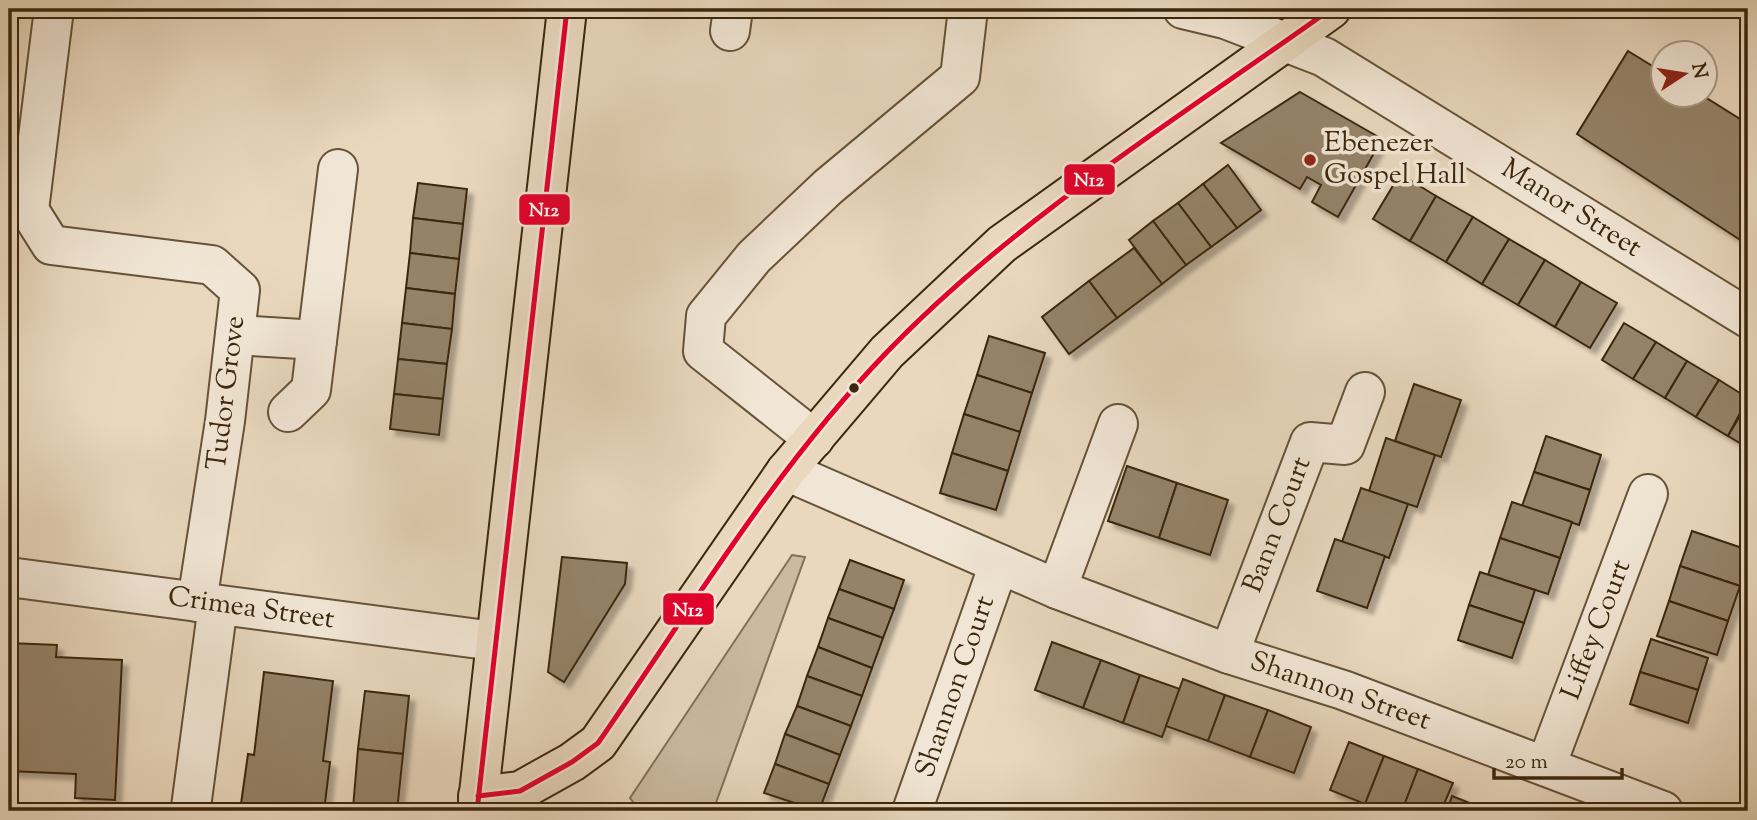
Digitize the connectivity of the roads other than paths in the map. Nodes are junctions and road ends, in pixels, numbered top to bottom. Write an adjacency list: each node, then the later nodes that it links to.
1 (54, 9): 9 (street, Tudor Grove)
2 (567, 9): 21 (main road)
3 (968, 9): 14 (street)
4 (1183, 9): 6 (street, Manor Street)
5 (1331, 9): 6 (main road)
6 (1284, 40): 8 (street, Manor Street); 14 (main road)
7 (338, 169): 10 (street)
8 (1748, 318)
9 (235, 334): 10 (street); 20 (street, Tudor Grove)
10 (317, 340): 12 (street)
11 (1365, 392): 22 (street, Bann Court)
12 (288, 412)
13 (1118, 424): 19 (street)
14 (814, 439): 15 (main road)
15 (786, 471): 17 (street, Shannon Street); 24 (main road)
16 (1648, 494): 23 (street, Liffey Court)
17 (999, 564): 19 (street, Shannon Street); 26 (street, Shannon Court)
18 (9, 577): 20 (street, Crimea Street)
19 (1057, 589): 22 (street, Shannon Street)
20 (208, 603): 21 (street, Crimea Street); 25 (street, Tudor Grove)
21 (494, 641): 24 (main road)
22 (1229, 654): 23 (street, Shannon Street)
23 (1546, 765): 27 (street, Shannon Street)
24 (478, 804)
25 (191, 807)
26 (912, 811)
27 (1663, 811)

